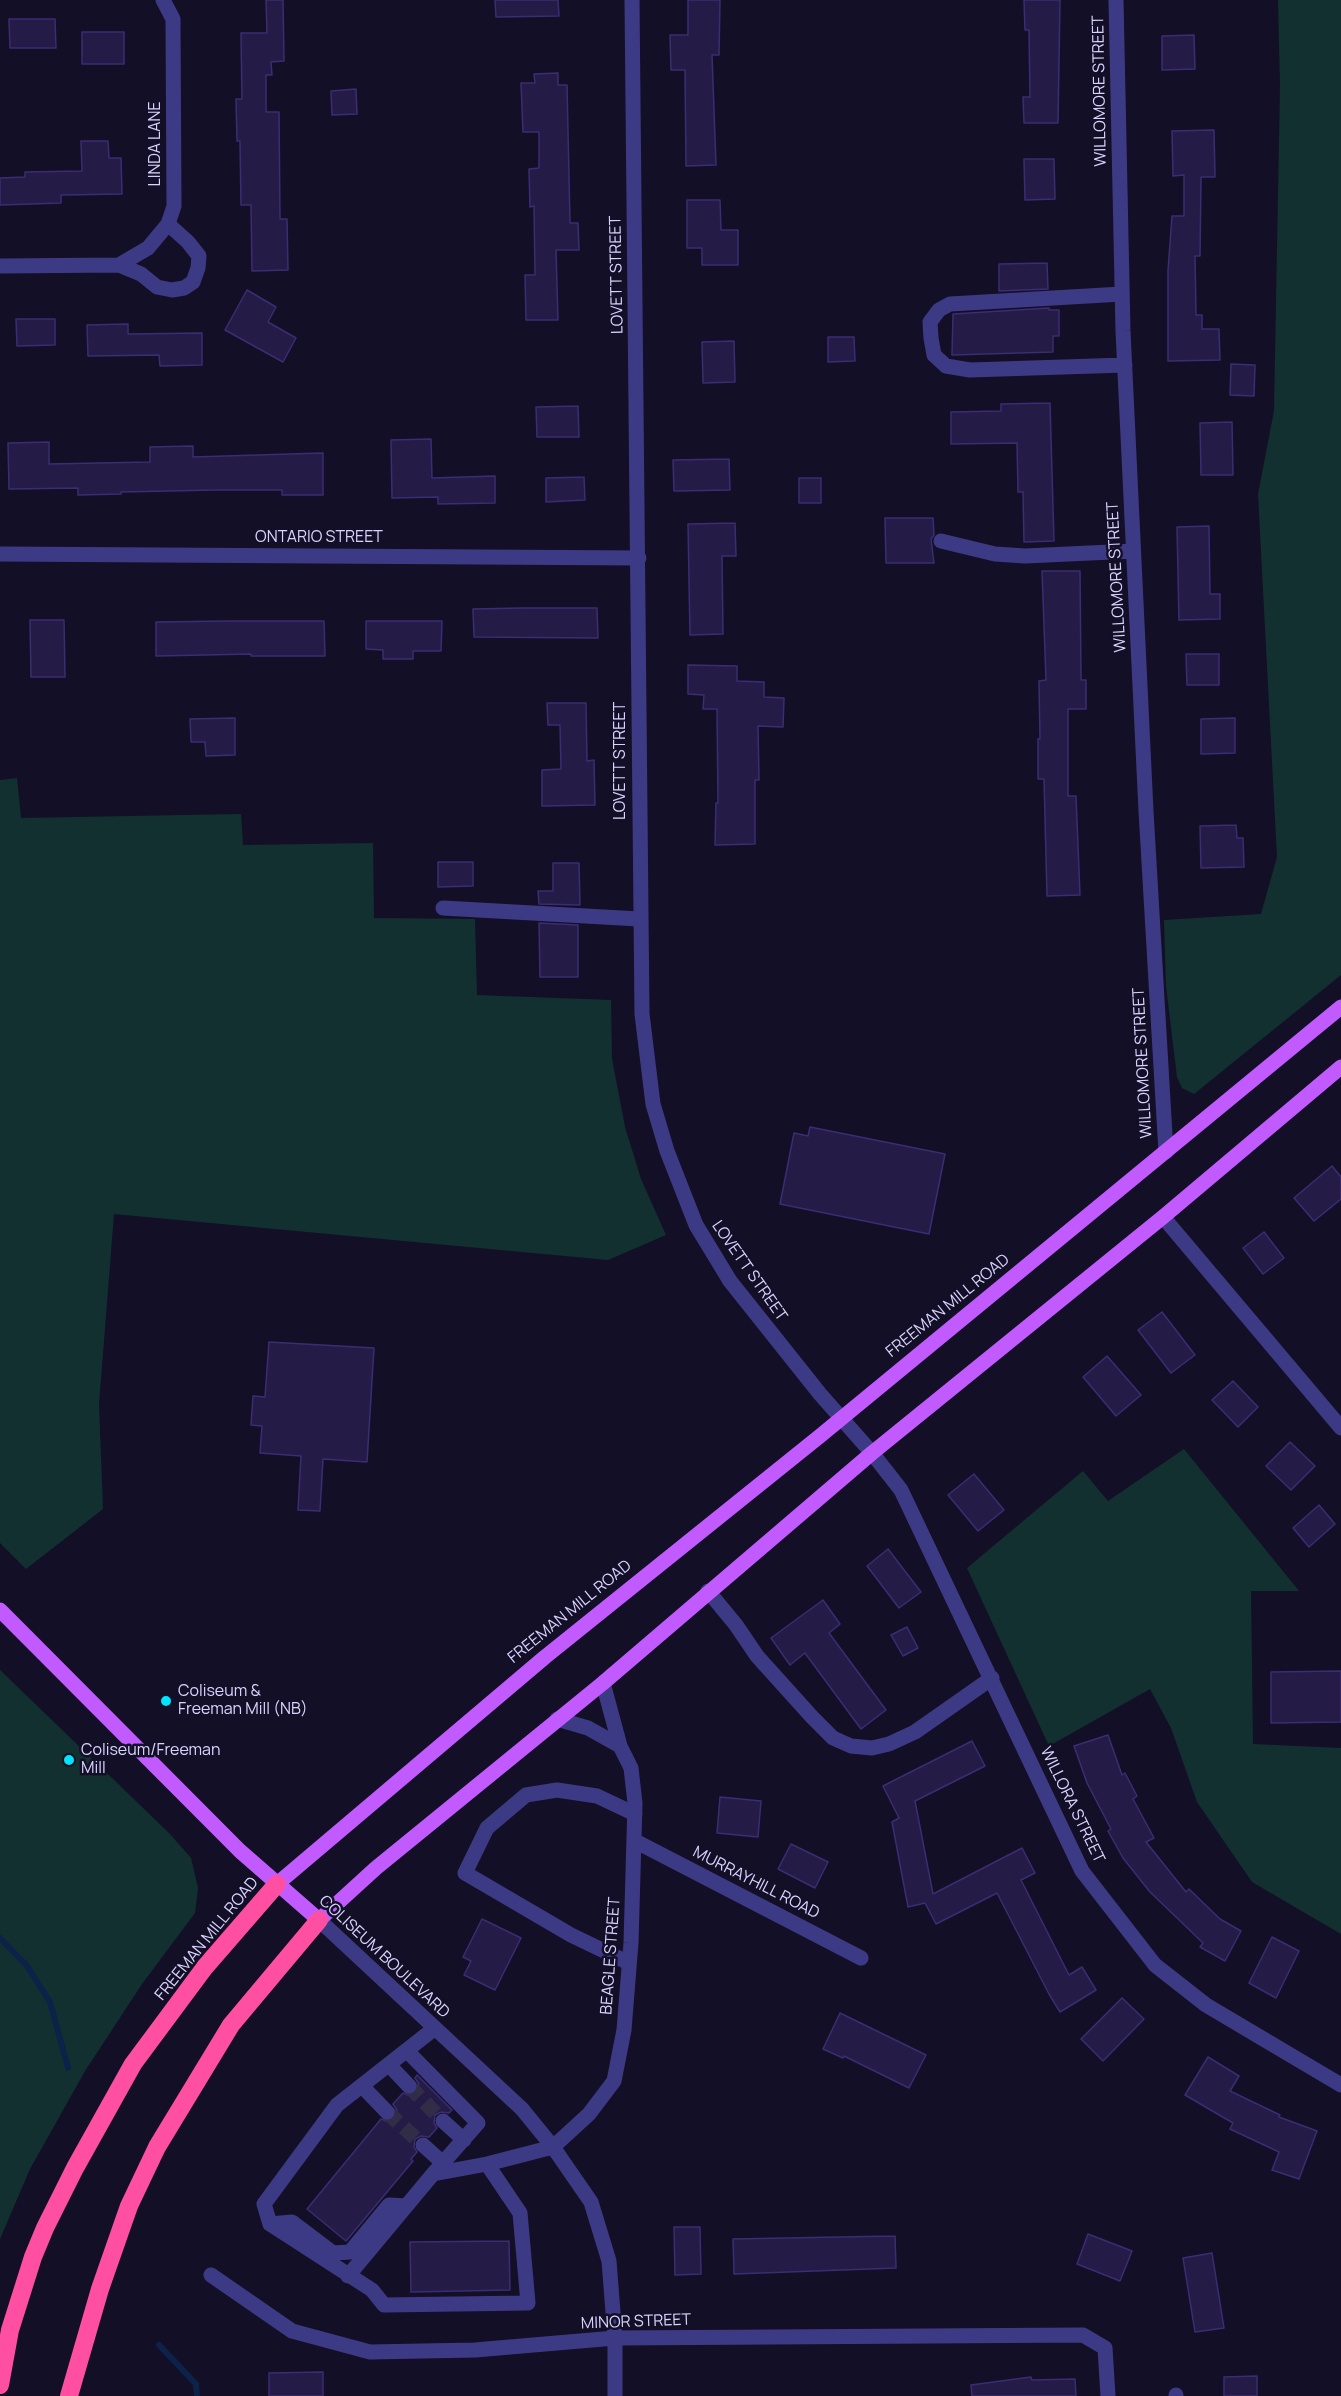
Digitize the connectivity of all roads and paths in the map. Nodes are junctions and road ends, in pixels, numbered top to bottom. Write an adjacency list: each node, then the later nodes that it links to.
1 (163, 0): 4 (street, LINDA LANE)
2 (632, 0): 12 (street, LOVETT STREET)
3 (1116, 0): 7 (street, WILLOMORE STREET)
4 (168, 224): 5 (street, LINDA LANE); 5 (street)
5 (119, 265): 6 (street)
6 (0, 266)
7 (1122, 294): 8 (street, WILLOMORE STREET); 8 (street)
8 (1125, 365): 10 (street, WILLOMORE STREET)
9 (941, 541): 10 (street)
10 (1133, 551): 17 (street, WILLOMORE STREET)
11 (0, 554): 12 (street, ONTARIO STREET)
12 (639, 558): 14 (street, LOVETT STREET)
13 (443, 908): 14 (street)
14 (639, 919): 19 (street, LOVETT STREET)
15 (1341, 1007): 17 (main road, FREEMAN MILL ROAD)
16 (1341, 1067): 18 (main road)
17 (1166, 1152): 19 (main road, FREEMAN MILL ROAD)
18 (1163, 1217): 20 (street); 21 (main road)
19 (841, 1419): 21 (street, LOVETT STREET); 30 (main road, FREEMAN MILL ROAD)
20 (1341, 1428)
21 (872, 1453): 22 (main road); 24 (street, WILLORA STREET)
22 (708, 1591): 24 (street); 25 (main road)
23 (0, 1610): 30 (main road, COLISEUM BOULEVARD)
24 (992, 1678): 37 (street, WILLORA STREET)
25 (603, 1683): 26 (main road); 27 (street, BEAGLE STREET)
26 (558, 1719): 27 (street); 31 (main road)
27 (620, 1746): 28 (street, BEAGLE STREET)
28 (635, 1814): 29 (street, BEAGLE STREET); 33 (street)
29 (635, 1841): 32 (street, MURRAYHILL ROAD); 33 (street, BEAGLE STREET)
30 (277, 1884): 31 (main road, COLISEUM BOULEVARD); 52 (highway, FREEMAN MILL ROAD)
31 (319, 1920): 34 (street, COLISEUM BOULEVARD); 53 (highway)
32 (861, 1958)
33 (629, 1963): 44 (street, BEAGLE STREET)
34 (435, 2028): 35 (street); 44 (street, COLISEUM BOULEVARD)
35 (407, 2051): 36 (street); 42 (street)
36 (389, 2065): 38 (street); 39 (street)
37 (1341, 2085)
38 (362, 2086): 40 (street); 48 (street)
39 (409, 2086)
40 (387, 2112)
41 (443, 2121): 42 (street)
42 (464, 2139): 46 (street)
43 (423, 2145): 46 (street)
44 (553, 2147): 45 (street); 51 (street, COLISEUM BOULEVARD)
45 (487, 2164): 46 (street); 50 (street)
46 (438, 2168): 47 (street)
47 (406, 2206): 48 (street); 50 (street)
48 (270, 2224): 50 (street)
49 (211, 2275): 51 (street, MINOR STREET)
50 (348, 2276)
51 (615, 2338): 54 (street, COLISEUM BOULEVARD); 55 (street, MINOR STREET)
52 (0, 2385)
53 (69, 2396)
54 (615, 2396)
55 (1108, 2396)

